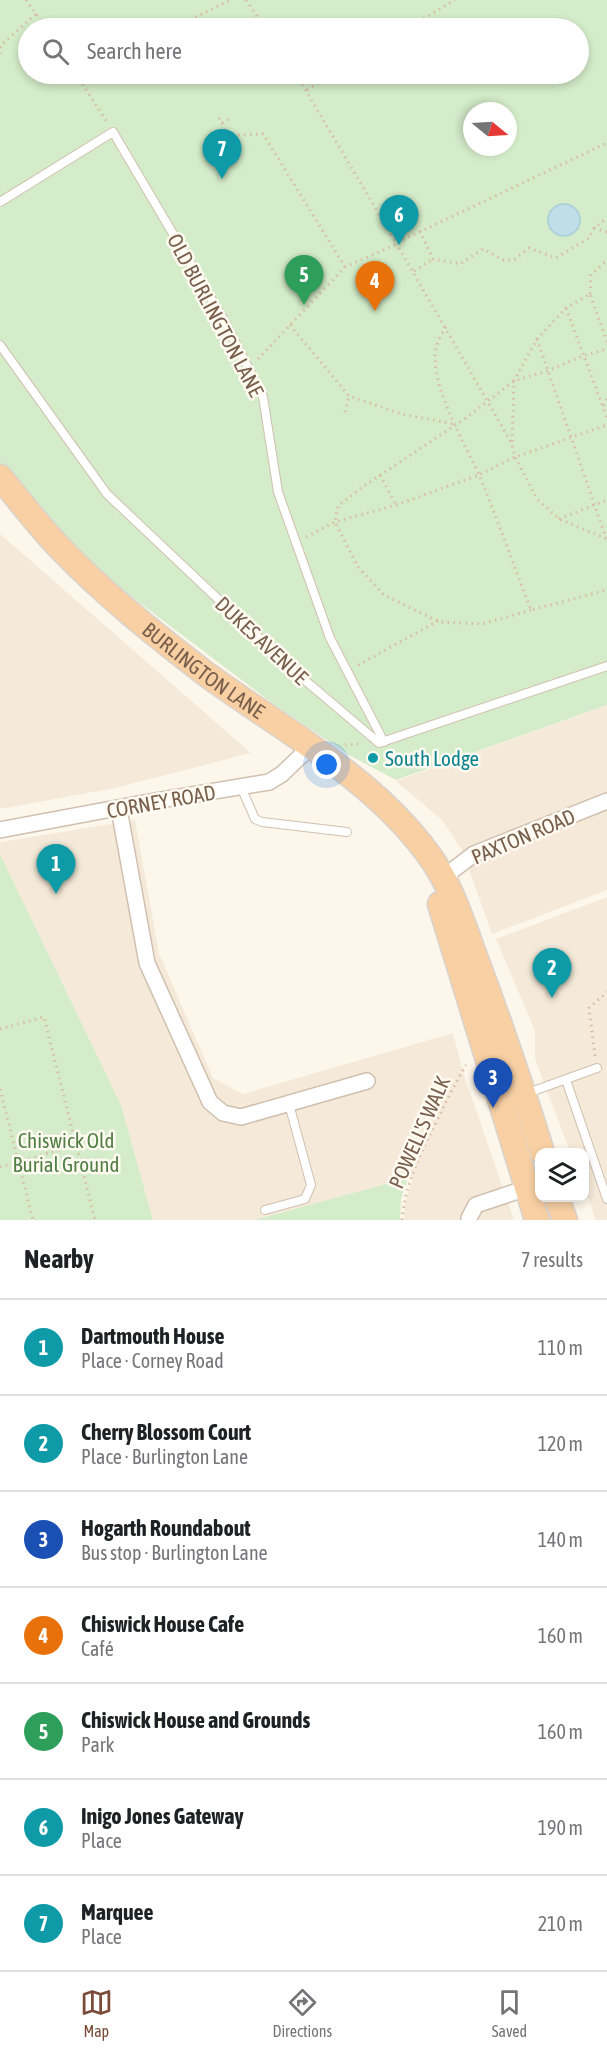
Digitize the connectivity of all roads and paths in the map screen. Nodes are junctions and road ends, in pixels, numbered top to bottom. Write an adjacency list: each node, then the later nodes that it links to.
1 (26, 0): 5 (path)
2 (230, 0): 8 (path)
3 (246, 0): 9 (path)
4 (455, 0): 10 (path)
5 (36, 14): 6 (path); 7 (path)
6 (31, 18)
7 (39, 18)
8 (194, 18)
9 (258, 18)
10 (425, 18)
11 (18, 30): 12 (path)
12 (0, 54)
13 (82, 84): 21 (path)
14 (303, 84): 16 (path)
15 (317, 84): 16 (path)
16 (307, 90): 29 (path)
17 (219, 118): 19 (path)
18 (229, 119): 19 (path)
19 (222, 123): 20 (path)
20 (225, 129)
21 (113, 132): 24 (lane); 44 (lane, OLD BURLINGTON LANE)
22 (208, 136): 33 (path)
23 (607, 142): 27 (path)
24 (0, 202)
25 (607, 218): 26 (path)
26 (594, 228): 28 (path); 31 (path)
27 (420, 231): 29 (path); 31 (path)
28 (607, 232)
29 (396, 243): 33 (path)
30 (399, 248): 34 (path)
31 (433, 259): 34 (path)
32 (607, 260): 35 (path)
33 (345, 267): 37 (path)
34 (414, 271): 38 (path)
35 (590, 294): 36 (path); 40 (path)
36 (566, 308): 39 (path); 43 (path)
37 (290, 326): 44 (path); 47 (path)
38 (446, 327): 49 (path); 53 (path)
39 (537, 339): 45 (path); 46 (path)
40 (607, 342)
41 (0, 345): 73 (lane, DUKES AVENUE)
42 (607, 349): 43 (path)
43 (583, 356): 45 (path); 50 (path)
44 (249, 369): 67 (lane, OLD BURLINGTON LANE)
45 (547, 371): 46 (path); 55 (path)
46 (514, 381): 49 (path); 56 (path)
47 (349, 396): 51 (path); 53 (path)
48 (607, 399): 50 (path)
49 (488, 401): 53 (path); 56 (path)
50 (603, 407): 52 (path)
51 (345, 412)
52 (607, 418)
53 (454, 424): 58 (path); 59 (path)
54 (607, 425): 55 (path)
55 (572, 437): 57 (path); 62 (path)
56 (512, 444): 57 (path)
57 (515, 457): 59 (path); 64 (path)
58 (380, 475): 63 (path); 65 (path)
59 (479, 476): 63 (path); 69 (path)
60 (0, 477): 74 (highway, BURLINGTON LANE)
61 (607, 500): 62 (path)
62 (595, 503): 64 (path); 66 (path)
63 (396, 505): 65 (path)
64 (560, 519): 66 (path)
65 (335, 522): 67 (path); 70 (path)
66 (607, 538)
67 (296, 542): 72 (lane, OLD BURLINGTON LANE)
68 (607, 590): 69 (path)
69 (531, 610): 70 (path)
70 (438, 621): 72 (path)
71 (607, 666): 73 (lane)
72 (346, 670): 73 (lane, OLD BURLINGTON LANE)
73 (384, 742)
74 (310, 747): 75 (street, CORNEY ROAD); 80 (highway, BURLINGTON LANE)
75 (241, 786): 77 (street, CORNEY ROAD); 79 (lane)
76 (607, 801): 81 (street, PAXTON ROAD)
77 (119, 809): 78 (street, CORNEY ROAD); 90 (street)
78 (0, 830)
79 (347, 832)
80 (421, 846): 81 (highway, BURLINGTON LANE); 89 (highway, BURLINGTON LANE)
81 (445, 880): 89 (highway, BURLINGTON LANE)
82 (607, 992): 85 (path)
83 (0, 1029): 91 (path)
84 (470, 1059): 104 (path, POWELL'S WALK)
85 (597, 1068): 86 (lane)
86 (566, 1080): 89 (lane); 97 (lane)
87 (367, 1082): 90 (street)
88 (0, 1089): 93 (path)
89 (513, 1099): 92 (highway, BURLINGTON LANE); 95 (highway)
90 (289, 1104): 101 (lane)
91 (76, 1145): 93 (path); 103 (path)
92 (540, 1148)
93 (18, 1161): 94 (path); 102 (path)
94 (0, 1167)
95 (535, 1187)
96 (535, 1191): 105 (street)
97 (607, 1199)
98 (536, 1202): 106 (highway)
99 (541, 1202): 107 (highway)
100 (558, 1202): 108 (highway)
101 (265, 1210)
102 (33, 1220)
103 (95, 1220)
104 (402, 1220)
105 (469, 1220)
106 (537, 1220)
107 (550, 1220)
108 (565, 1220)

